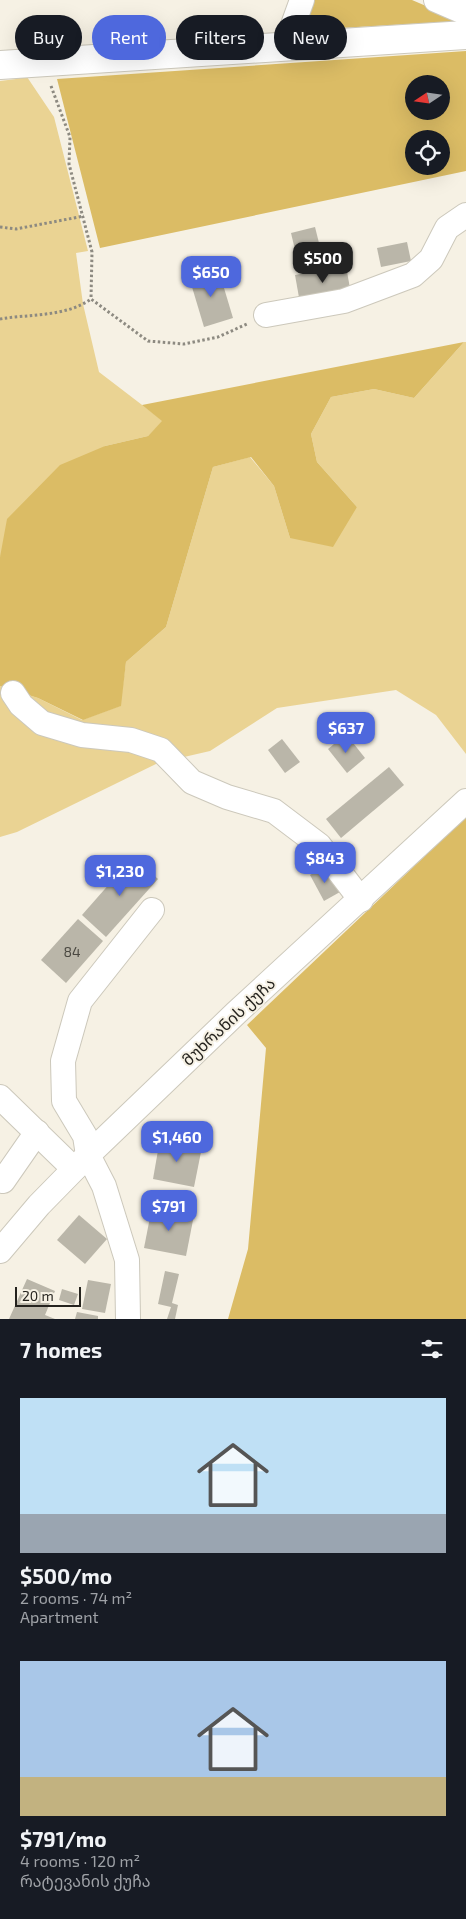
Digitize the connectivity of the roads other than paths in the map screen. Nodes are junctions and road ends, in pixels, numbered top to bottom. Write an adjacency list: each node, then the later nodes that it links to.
1 (302, 0): 4 (street)
2 (436, 0): 3 (street)
3 (466, 13)
4 (297, 15)
5 (466, 35): 6 (main road)
6 (347, 43)
7 (274, 48): 8 (main road)
8 (0, 65)
9 (466, 215): 10 (street)
10 (266, 315)
11 (12, 693): 13 (street)
12 (466, 801): 13 (street, მუხრანის ქუჩა)
13 (360, 900): 17 (street, მუხრანის ქუჩა)
14 (152, 910): 17 (street)
15 (0, 1097): 16 (street)
16 (37, 1132): 17 (street); 18 (street)
17 (81, 1162): 19 (street, მუხრანის ქუჩა); 20 (street)
18 (3, 1181)
19 (0, 1252)
20 (128, 1319)

